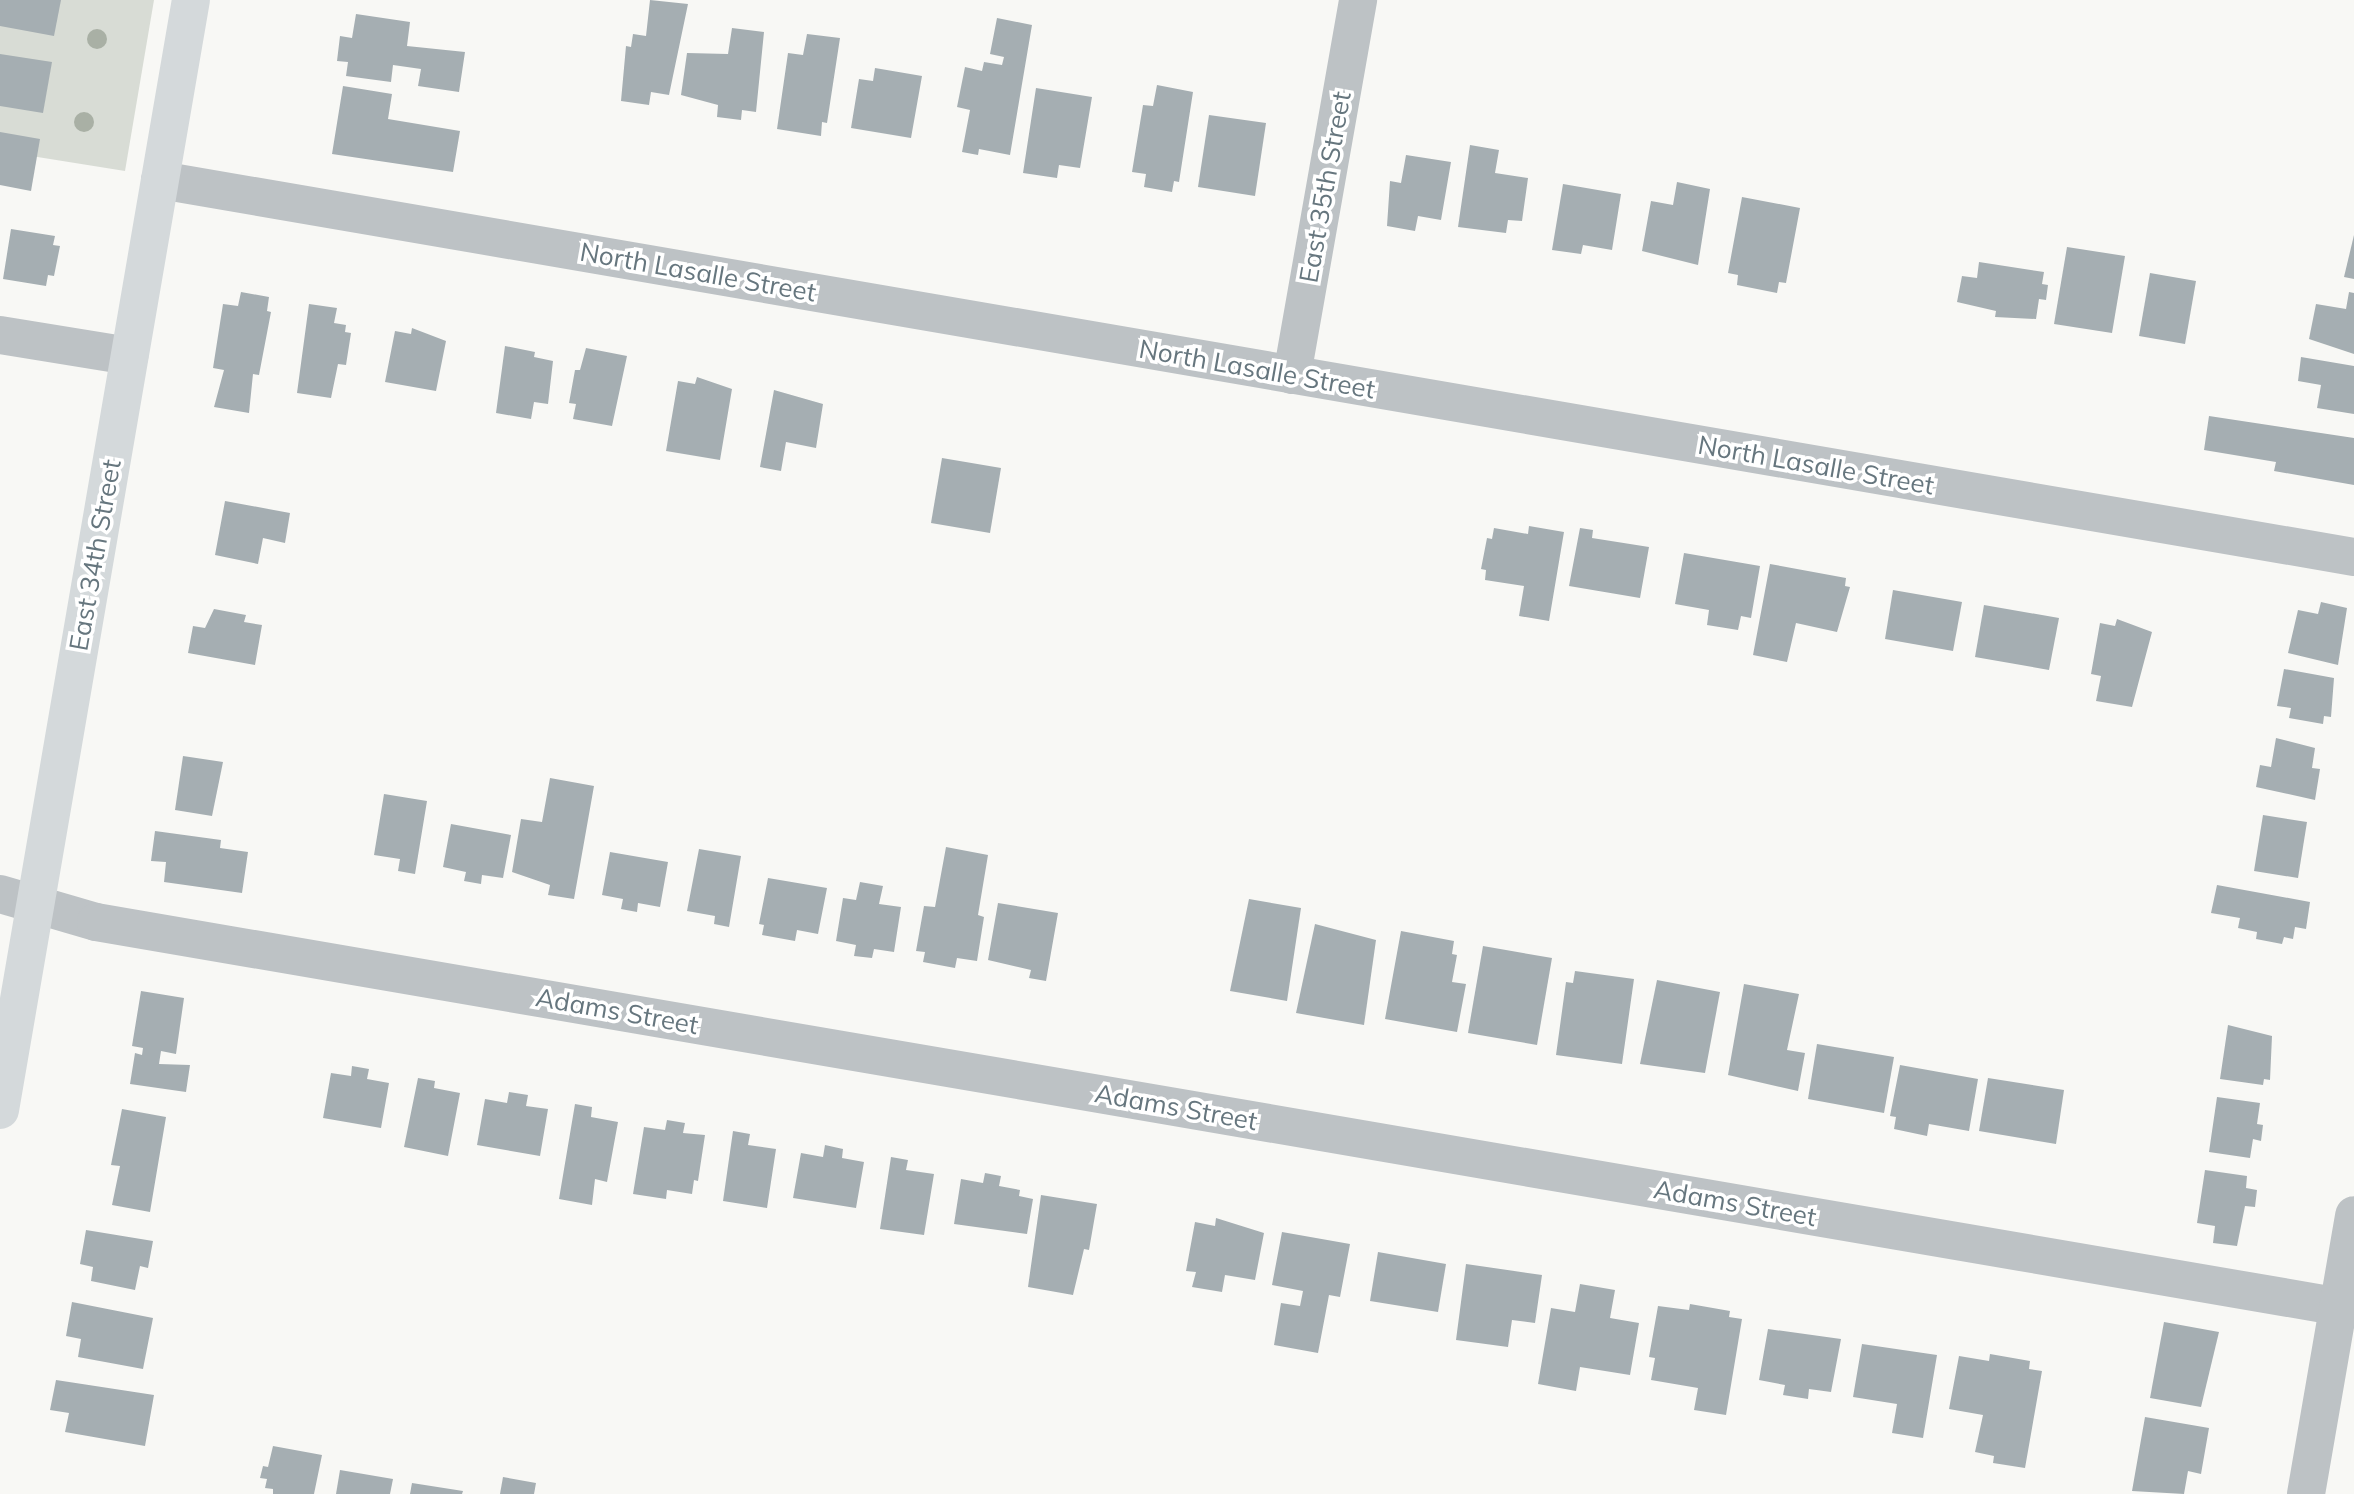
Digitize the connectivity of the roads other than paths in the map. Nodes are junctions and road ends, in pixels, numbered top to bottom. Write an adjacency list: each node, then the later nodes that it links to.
1 (191, 0): 3 (main road, East 34th Street)
2 (1358, 0): 6 (street, East 35th Street)
3 (160, 180): 5 (main road, East 34th Street); 6 (street, North Lasalle Street)
4 (0, 335): 5 (street)
5 (129, 356): 8 (main road, East 34th Street)
6 (1292, 375): 7 (street, North Lasalle Street)
7 (2354, 557)
8 (18, 899): 9 (main road, East 34th Street); 11 (street, Adams Street)
9 (0, 1110)
10 (2354, 1215): 11 (street)
11 (2346, 1308): 12 (street)
12 (2306, 1494)

